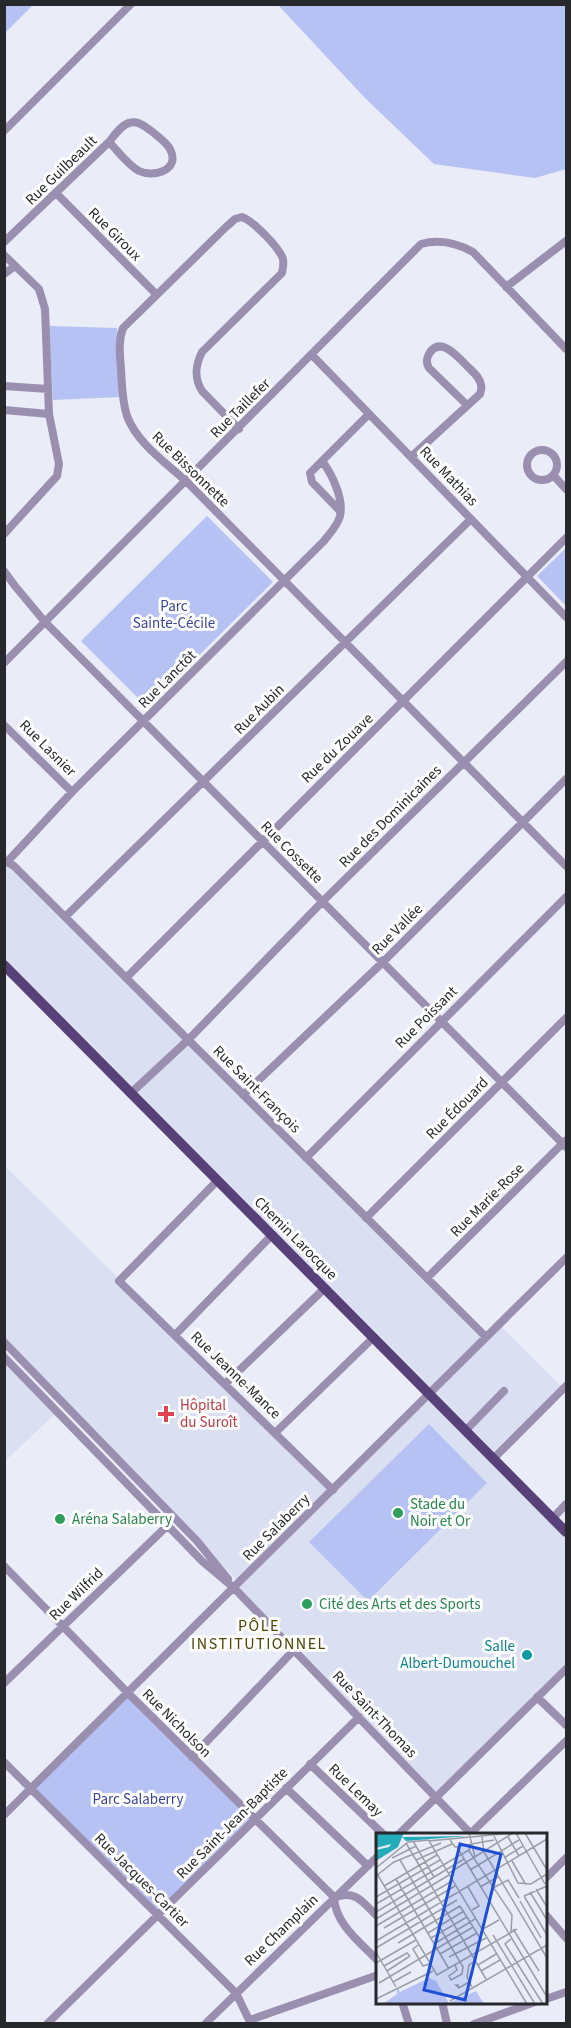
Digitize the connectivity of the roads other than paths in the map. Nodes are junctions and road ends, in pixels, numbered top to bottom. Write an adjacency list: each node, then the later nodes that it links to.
1 (131, 4): 2 (street)
2 (4, 131)
3 (109, 142): 3 (street, Rue Guilbeault); 4 (street, Rue Guilbeault)
4 (56, 193): 6 (street, Rue Guilbeault); 11 (street, Rue Giroux)
5 (567, 241): 10 (street)
6 (4, 242)
7 (4, 255): 8 (street)
8 (15, 266): 9 (street); 15 (street)
9 (4, 274)
10 (506, 287): 12 (street, Rue Taillefer); 13 (street, Rue Taillefer)
11 (156, 294): 20 (street, Rue Bissonnette); 24 (street, Rue Bissonnette)
12 (567, 349)
13 (312, 355): 19 (street, Rue Mathias); 20 (street, Rue Taillefer)
14 (4, 386): 15 (street)
15 (48, 388): 18 (street)
16 (467, 405): 16 (street); 21 (street)
17 (4, 410): 18 (street)
18 (49, 414): 28 (street)
19 (369, 414): 21 (street, Rue Mathias); 22 (street)
20 (239, 429): 24 (street, Rue Taillefer)
21 (411, 457): 27 (street, Rue Mathias)
22 (322, 461): 26 (street); 26 (street)
23 (554, 475): 23 (street); 25 (street)
24 (186, 481): 32 (street, Rue Bissonnette); 34 (street, Rue Taillefer)
25 (567, 489)
26 (340, 511): 32 (street, Rue Lanctôt)
27 (471, 519): 31 (street, Rue Mathias); 35 (street, Rue Aubin)
28 (4, 534)
29 (567, 538): 31 (street, Rue du Zouave)
30 (4, 571): 34 (street, Rue Cossette)
31 (527, 576): 33 (street, Rue Mathias); 38 (street, Rue du Zouave)
32 (285, 581): 35 (street, Rue Bissonnette); 39 (street, Rue Lanctôt)
33 (567, 617)
34 (45, 622): 37 (street, Rue Taillefer); 39 (street, Rue Cossette)
35 (346, 642): 38 (street, Rue Bissonnette); 43 (street, Rue Aubin)
36 (567, 662): 41 (street, Rue des Dominicaines)
37 (4, 663)
38 (404, 702): 41 (street, Rue Bissonnette); 46 (street, Rue du Zouave)
39 (144, 721): 43 (street, Rue Cossette); 44 (street, Rue Lanctôt)
40 (4, 724): 44 (street, Rue Lasnier)
41 (464, 762): 45 (street, Rue Bissonnette); 50 (street, Rue des Dominicaines)
42 (567, 778): 45 (street, Rue Vallée)
43 (204, 782): 46 (street, Rue Cossette); 51 (street, Rue Aubin)
44 (72, 792): 47 (street, Rue Lanctôt)
45 (524, 822): 48 (street, Rue Bissonnette); 52 (street, Rue Vallée)
46 (262, 840): 50 (street, Rue Cossette); 54 (street, Rue du Zouave)
47 (6, 862): 51 (street, Rue Saint-François)
48 (567, 866)
49 (567, 897): 56 (street, Rue Poissant)
50 (323, 902): 52 (street, Rue Cossette); 57 (street, Rue des Dominicaines)
51 (65, 917): 54 (street, Rue Saint-François)
52 (383, 962): 56 (street, Rue Cossette); 60 (street, Rue Vallée)
53 (6, 970): 59 (main road, Chemin Larocque)
54 (126, 978): 57 (street, Rue Saint-François)
55 (567, 1018): 58 (street, Rue Édouard)
56 (441, 1021): 58 (street, Rue Cossette); 62 (street, Rue Poissant)
57 (188, 1040): 59 (street, Rue des Dominicaines); 60 (street, Rue Saint-François)
58 (502, 1082): 61 (street, Rue Cossette); 64 (street, Rue Édouard)
59 (131, 1093): 63 (main road, Chemin Larocque)
60 (243, 1095): 62 (street, Rue Saint-François)
61 (565, 1144): 67 (street, Rue Marie-Rose)
62 (306, 1158): 64 (street, Rue Saint-François)
63 (218, 1180): 65 (main road, Chemin Larocque); 69 (street, Rue Jeanne-Mance)
64 (366, 1218): 67 (street, Rue Saint-François)
65 (272, 1235): 68 (main road, Chemin Larocque); 69 (street)
66 (567, 1258): 70 (street, Rue Salaberry)
67 (428, 1278): 70 (street, Rue Saint-François)
68 (325, 1288): 71 (main road, Chemin Larocque); 74 (street)
69 (175, 1335): 74 (street, Rue Jeanne-Mance)
70 (486, 1337): 77 (street, Rue Salaberry)
71 (374, 1338): 77 (main road, Chemin Larocque); 79 (street)
72 (4, 1342): 87 (street, Rue Saint-Thomas)
73 (4, 1357): 84 (street, Rue Saint-Thomas)
74 (225, 1384): 79 (street, Rue Jeanne-Mance)
75 (567, 1386): 80 (street)
76 (504, 1391): 78 (street)
77 (430, 1394): 78 (main road, Chemin Larocque); 81 (street, Rue Salaberry)
78 (466, 1431): 80 (main road, Chemin Larocque)
79 (275, 1433): 81 (street, Rue Jeanne-Mance)
80 (494, 1458): 83 (main road, Chemin Larocque)
81 (333, 1490): 87 (street, Rue Salaberry)
82 (567, 1504): 83 (street)
83 (552, 1518): 85 (main road, Chemin Larocque)
84 (167, 1526): 87 (street, Rue Saint-Thomas); 88 (street, Rue Wilfrid)
85 (567, 1532)
86 (4, 1566): 88 (street, Rue Nicholson)
87 (234, 1588): 89 (street, Rue Saint-Thomas); 92 (street, Rue Salaberry)
88 (62, 1625): 91 (street, Rue Wilfrid); 92 (street, Rue Nicholson)
89 (294, 1650): 94 (street, Rue Saint-Thomas); 97 (street)
90 (567, 1669): 93 (street)
91 (4, 1683)
92 (128, 1693): 97 (street, Rue Nicholson); 100 (street, Rue Salaberry)
93 (537, 1697): 95 (street); 102 (street)
94 (359, 1717): 99 (street, Rue Saint-Jean-Baptiste); 102 (street, Rue Saint-Thomas)
95 (567, 1725)
96 (567, 1741): 108 (street)
97 (192, 1757): 104 (street, Rue Nicholson)
98 (4, 1762): 100 (street, Rue Jacques-Cartier)
99 (310, 1764): 101 (street, Rue Saint-Jean-Baptiste); 105 (street, Rue Lemay)
100 (31, 1788): 103 (street, Rue Salaberry); 113 (street, Rue Jacques-Cartier)
101 (286, 1788): 104 (street, Rue Saint-Jean-Baptiste); 110 (street)
102 (436, 1797): 106 (street); 107 (street, Rue Saint-Thomas)
103 (4, 1815)
104 (255, 1819): 112 (street, Rue Nicholson); 113 (street, Rue Saint-Jean-Baptiste)
105 (382, 1833)
106 (400, 1833)
107 (470, 1833)
108 (472, 1833)
109 (567, 1858): 111 (street)
110 (374, 1863): 112 (street, Rue Champlain)
111 (547, 1877)
112 (334, 1897): 114 (street); 117 (street, Rue Nicholson); 120 (street, Rue Champlain)
113 (158, 1915): 120 (street, Rue Jacques-Cartier); 126 (street, Rue Saint-Jean-Baptiste)
114 (376, 1915)
115 (547, 1916): 116 (street)
116 (567, 1938)
117 (376, 1959)
118 (376, 1976): 125 (street)
119 (567, 1992): 121 (street)
120 (236, 1993): 125 (street, Rue Jacques-Cartier); 127 (street, Rue Champlain)
121 (547, 1999)
122 (403, 2004): 128 (street)
123 (442, 2004): 129 (street)
124 (529, 2004): 130 (street)
125 (250, 2022)
126 (48, 2024)
127 (205, 2024)
128 (409, 2024)
129 (447, 2024)
130 (474, 2024)

